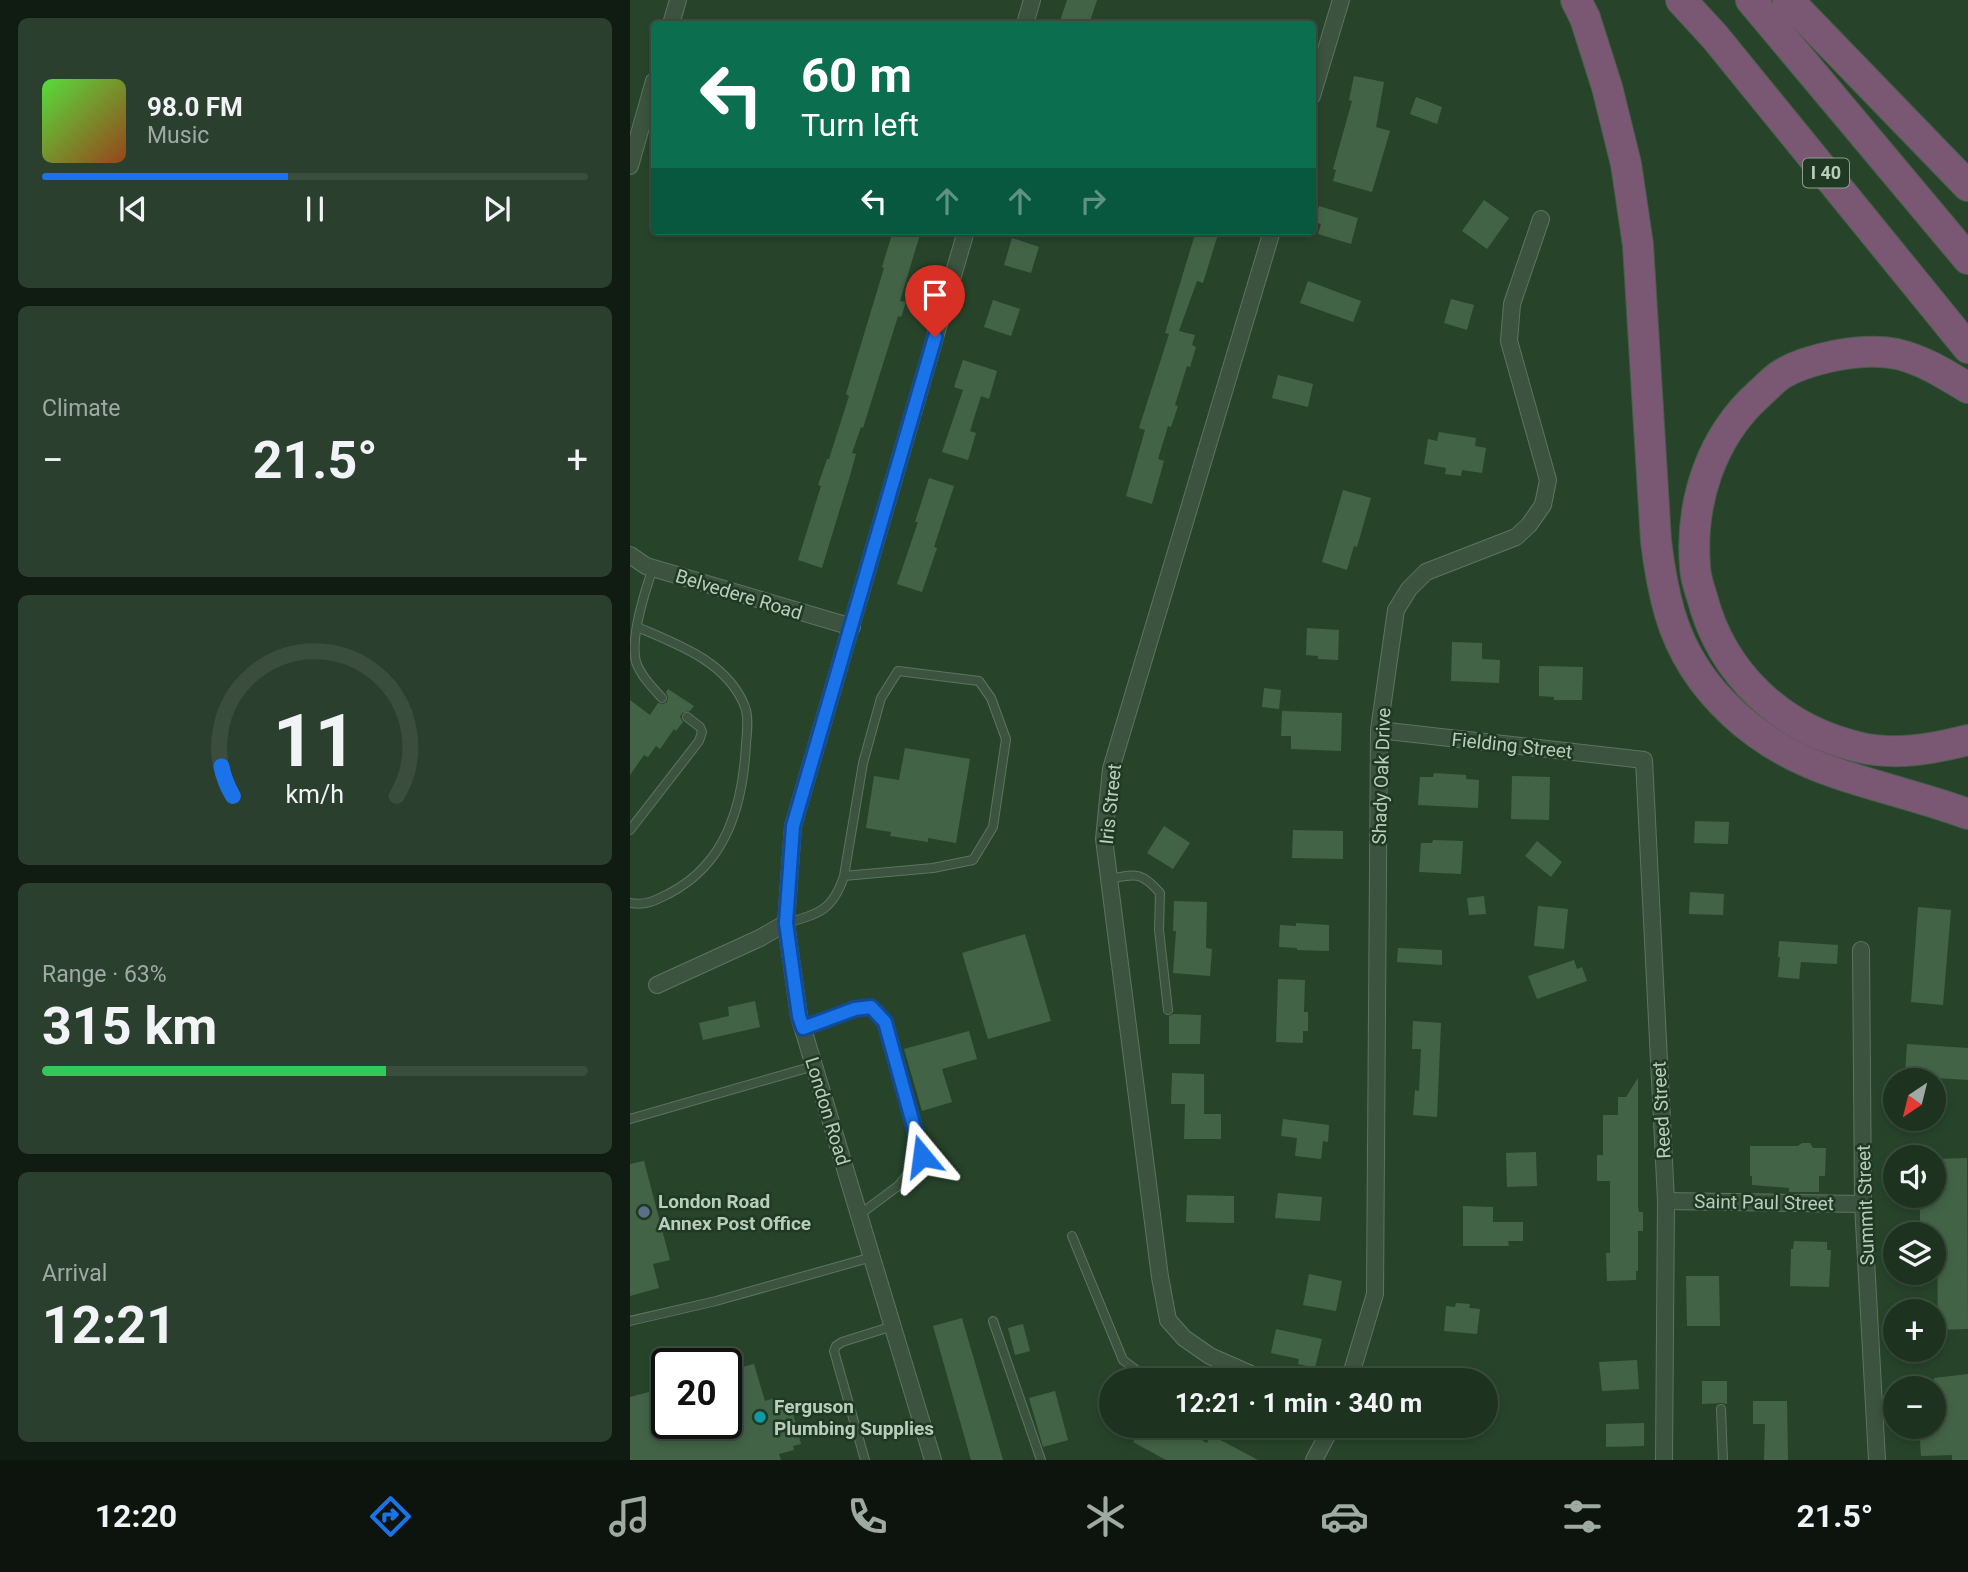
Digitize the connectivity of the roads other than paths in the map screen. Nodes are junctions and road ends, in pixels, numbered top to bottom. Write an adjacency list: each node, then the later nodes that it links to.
1 (678, 0): 8 (street)
2 (1032, 0): 9 (street)
3 (1341, 0): 10 (street)
4 (1576, 0): 29 (highway)
5 (1682, 0): 18 (highway, I 40)
6 (1751, 0): 17 (highway, I 40)
7 (1788, 0): 13 (highway)
8 (672, 21)
9 (1026, 21)
10 (1316, 83)
11 (651, 92): 12 (street)
12 (630, 166)
13 (1968, 186)
14 (1541, 219): 26 (street, Shady Oak Drive)
15 (965, 235): 23 (street, London Road)
16 (1271, 235): 32 (street, Iris Street)
17 (1968, 259)
18 (1968, 348)
19 (1968, 388): 27 (highway)
20 (630, 555): 21 (street, Belvedere Road)
21 (653, 568): 22 (lane); 23 (street, Belvedere Road)
22 (637, 627): 24 (lane); 33 (lane)
23 (852, 627): 34 (street, London Road)
24 (662, 698)
25 (687, 717): 30 (lane)
26 (1379, 730): 28 (street, Fielding Street); 51 (street, Shady Oak Drive)
27 (1968, 740)
28 (1644, 760): 41 (street, Reed Street)
29 (1968, 814)
30 (630, 830)
31 (844, 876): 31 (lane); 34 (lane)
32 (1109, 879): 37 (lane); 50 (street, Iris Street)
33 (630, 903)
34 (786, 923): 36 (street); 38 (street, London Road)
35 (1861, 950): 42 (street, Summit Street)
36 (657, 985)
37 (1168, 1010)
38 (803, 1028): 39 (street, London Road); 43 (lane)
39 (814, 1066): 40 (lane); 43 (street, London Road)
40 (630, 1119)
41 (1666, 1201): 42 (street, Saint Paul Street); 58 (street, Reed Street)
42 (1863, 1204): 60 (street, Summit Street)
43 (859, 1215): 45 (street, London Road)
44 (1072, 1236): 49 (lane)
45 (872, 1256): 46 (lane); 48 (street, London Road)
46 (630, 1321)
47 (993, 1321): 56 (lane)
48 (893, 1326): 54 (lane); 55 (street, London Road)
49 (1134, 1368)
50 (1237, 1368)
51 (1353, 1368)
52 (1721, 1409): 59 (lane)
53 (1326, 1438): 57 (street)
54 (865, 1460)
55 (933, 1460)
56 (1041, 1460)
57 (1314, 1460)
58 (1664, 1460)
59 (1723, 1460)
60 (1877, 1460)

